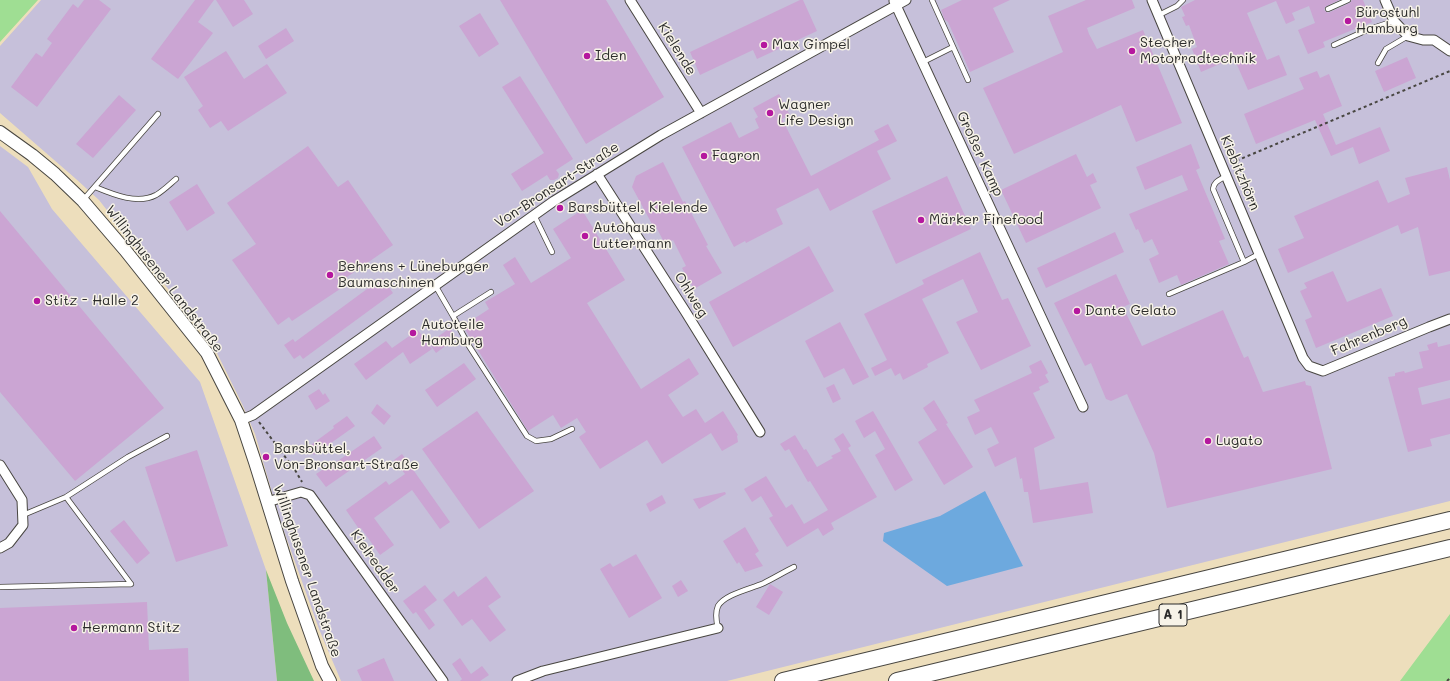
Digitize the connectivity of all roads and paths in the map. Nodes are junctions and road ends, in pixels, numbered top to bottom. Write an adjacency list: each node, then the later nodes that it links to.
1 (630, 0): 20 (street, Kielende)
2 (906, 0): 8 (street, Von-Bronsart-Straße)
3 (932, 0): 14 (lane)
4 (1152, 0): 10 (street, Kiebitzhörn)
5 (1183, 0): 10 (lane)
6 (1348, 0): 9 (lane)
7 (1385, 0): 11 (street)
8 (894, 3): 16 (street, Großer Kamp); 20 (street, Von-Bronsart-Straße)
9 (1328, 9)
10 (1159, 15): 23 (street, Kiebitzhörn)
11 (1394, 21): 12 (street); 13 (lane)
12 (1408, 36): 15 (street); 17 (lane)
13 (1334, 45)
14 (953, 47): 16 (lane); 19 (lane)
15 (1450, 51)
16 (923, 62): 39 (street, Großer Kamp)
17 (1378, 63)
18 (1450, 71): 23 (path)
19 (968, 80)
20 (701, 112): 24 (street, Von-Bronsart-Straße)
21 (158, 114): 27 (lane)
22 (0, 132): 28 (main road, Willinghusener Landstraße)
23 (1222, 167): 25 (street, Kiebitzhörn)
24 (597, 174): 29 (street, Von-Bronsart-Straße); 43 (street, Ohlweg)
25 (1226, 176): 31 (street, Kiebitzhörn); 32 (lane)
26 (176, 179): 27 (lane)
27 (95, 187): 28 (lane)
28 (82, 201): 41 (main road, Willinghusener Landstraße)
29 (534, 215): 30 (lane); 33 (street, Von-Bronsart-Straße)
30 (552, 252)
31 (1259, 254): 32 (lane); 38 (street, Kiebitzhörn)
32 (1244, 262): 35 (lane)
33 (435, 285): 36 (lane); 40 (street, Von-Bronsart-Straße)
34 (491, 292): 36 (lane)
35 (1169, 294)
36 (453, 316): 42 (lane)
37 (1450, 320): 38 (street, Fahrenberg)
38 (1302, 358)
39 (1083, 407)
40 (254, 415): 41 (street, Von-Bronsart-Straße); 46 (path)
41 (241, 420): 48 (main road, Willinghusener Landstraße)
42 (572, 429)
43 (760, 432)
44 (167, 436): 47 (lane)
45 (0, 465): 49 (street)
46 (310, 495): 48 (street); 58 (street, Kielredder)
47 (66, 497): 49 (lane); 54 (lane)
48 (267, 502): 57 (main road, Willinghusener Landstraße)
49 (23, 515): 51 (street)
50 (1450, 520): 60 (highway, A 1)
51 (0, 548)
52 (1450, 548): 61 (highway, A 1)
53 (794, 567): 55 (lane)
54 (0, 587)
55 (718, 628): 59 (street)
56 (1450, 678): 62 (path)
57 (330, 681)
58 (443, 681)
59 (517, 681)
60 (783, 681)
61 (897, 681)
62 (1447, 681)

